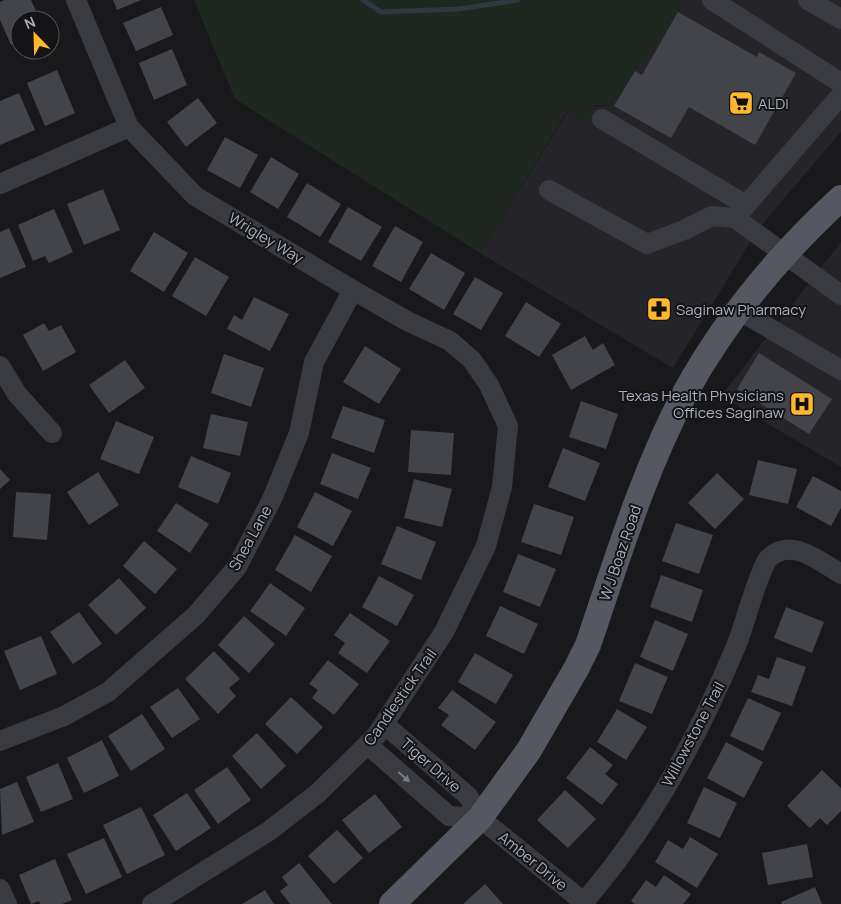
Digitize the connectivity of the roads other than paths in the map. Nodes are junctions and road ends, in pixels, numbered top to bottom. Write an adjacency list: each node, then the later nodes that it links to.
1 (76, 0): 8 (street, Wrigley Way)
2 (712, 0): 5 (street)
3 (808, 0): 4 (street)
4 (841, 19)
5 (841, 83)
6 (841, 95): 12 (street)
7 (602, 119): 12 (street)
8 (130, 127): 9 (street); 14 (street, Wrigley Way)
9 (0, 184)
10 (550, 190): 12 (street)
11 (841, 198): 13 (main road, W J Boaz Road)
12 (741, 212): 13 (street)
13 (783, 254): 15 (street); 16 (main road, W J Boaz Road)
14 (353, 290): 19 (street, Wrigley Way); 23 (street, Shea Lane)
15 (841, 295)
16 (740, 311): 18 (street); 25 (main road, W J Boaz Road)
17 (0, 366): 20 (street)
18 (841, 370)
19 (508, 426): 22 (street, Candlestick Trail)
20 (52, 433)
21 (841, 574): 27 (street, Willowstone Trail)
22 (384, 724): 24 (street, Candlestick Trail); 25 (street, Tiger Drive)
23 (0, 741)
24 (368, 746): 25 (street, Tiger Drive, one-way to 25); 29 (street, Candlestick Trail)
25 (480, 818): 27 (street, Amber Drive); 30 (main road, W J Boaz Road)
26 (0, 890): 28 (street)
27 (584, 903)
28 (7, 904)
29 (152, 904)
30 (392, 904)

